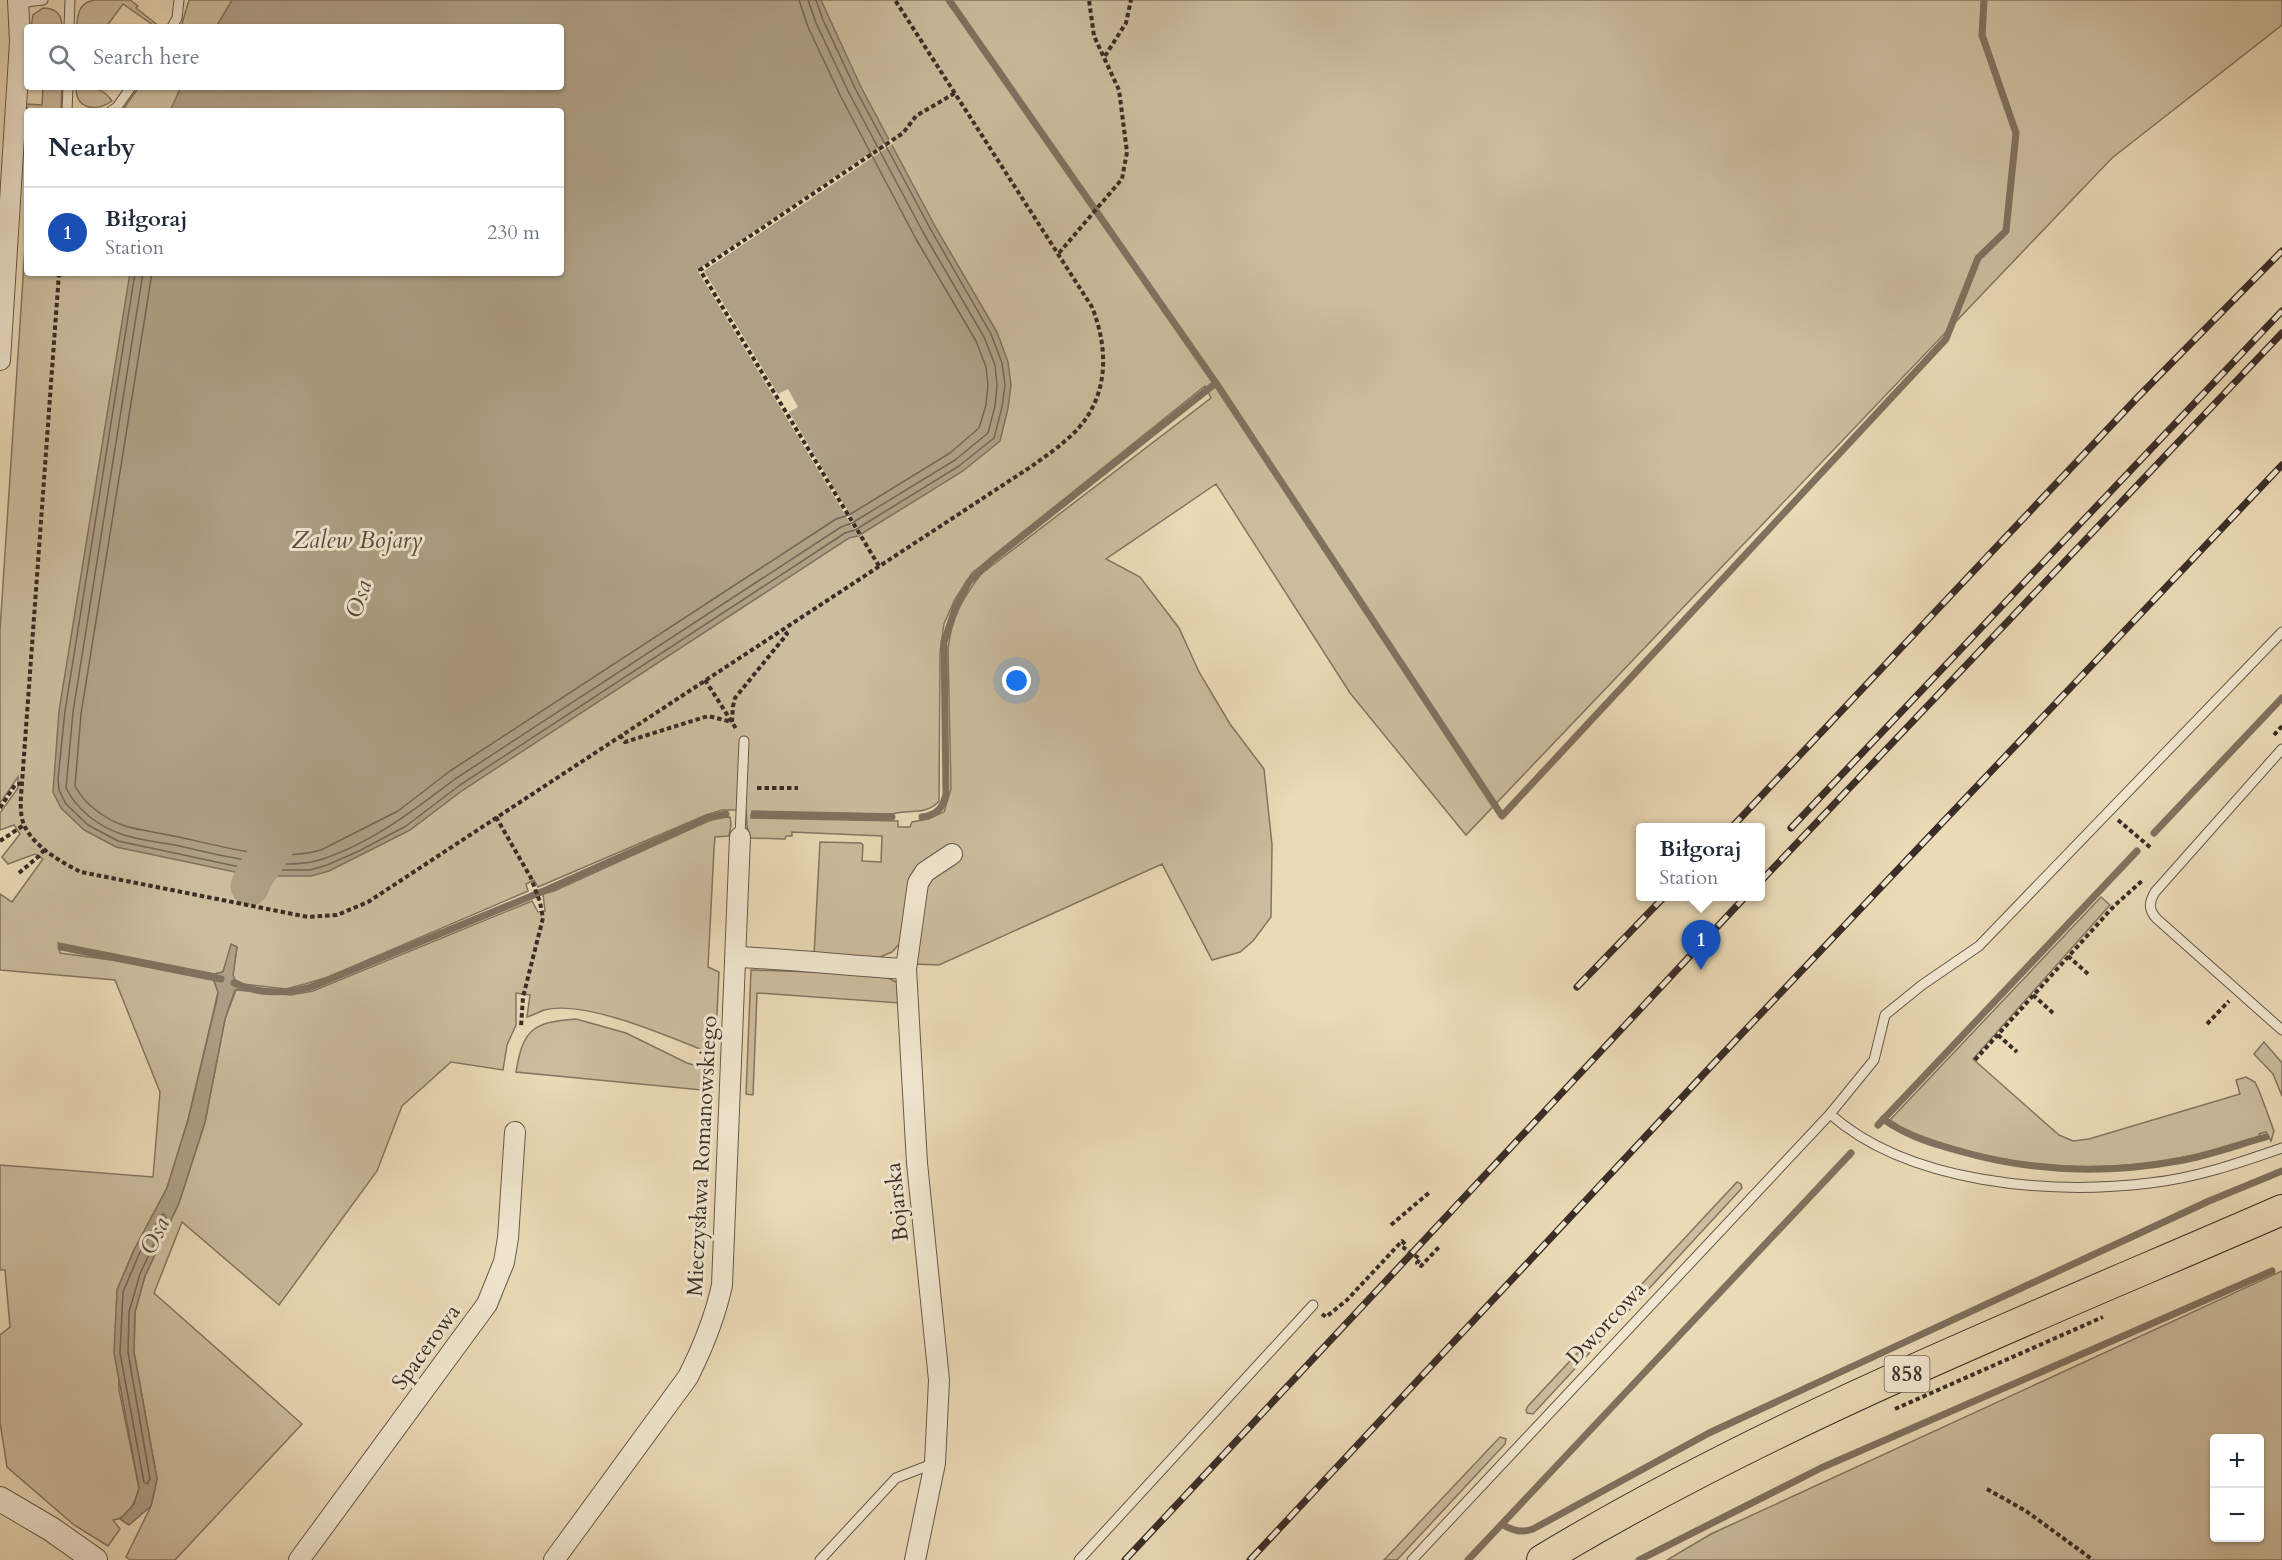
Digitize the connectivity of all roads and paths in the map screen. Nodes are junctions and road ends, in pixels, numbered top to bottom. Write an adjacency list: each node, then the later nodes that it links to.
1 (43, 0): 7 (lane)
2 (70, 0): 8 (lane)
3 (179, 0): 9 (lane)
4 (895, 0): 13 (path)
5 (1089, 0): 10 (path)
6 (1131, 0): 10 (path)
7 (18, 2): 20 (street)
8 (69, 24)
9 (174, 24)
10 (1104, 57): 18 (path)
11 (68, 90): 14 (lane)
12 (129, 90): 15 (lane)
13 (955, 93): 17 (path); 22 (path)
14 (67, 108)
15 (116, 108)
16 (1048, 226): 17 (path)
17 (1042, 229): 18 (path)
18 (1059, 253): 22 (path)
19 (58, 276): 30 (path)
20 (3, 277): 21 (street)
21 (0, 360)
22 (879, 566): 23 (path)
23 (783, 628): 25 (path); 26 (path)
24 (2282, 632): 34 (lane, Dworcowa)
25 (705, 680): 26 (path); 27 (path)
26 (732, 722): 27 (path)
27 (620, 735): 35 (path)
28 (744, 741): 31 (lane, Mieczysława Romanowskiego)
29 (2282, 749): 53 (lane)
30 (22, 783): 33 (path); 36 (path)
31 (741, 788): 32 (path); 37 (lane, Mieczysława Romanowskiego)
32 (798, 788)
33 (0, 808)
34 (2108, 812): 39 (path); 57 (lane, Dworcowa)
35 (496, 817): 40 (path); 52 (path)
36 (24, 825): 38 (path); 40 (path)
37 (740, 837): 45 (street, Mieczysława Romanowskiego)
38 (0, 842)
39 (2151, 848)
40 (45, 849): 42 (path)
41 (952, 854): 46 (street, Bojarska)
42 (19, 873)
43 (2109, 910): 44 (path)
44 (2068, 956): 47 (path); 48 (path)
45 (736, 957): 46 (street); 72 (street, Mieczysława Romanowskiego)
46 (906, 969): 67 (street, Bojarska)
47 (2088, 974)
48 (2033, 995): 50 (path); 54 (path)
49 (2220, 1010): 51 (path)
50 (2053, 1013)
51 (2207, 1024)
52 (521, 1027)
53 (2282, 1030)
54 (1998, 1035): 55 (path); 56 (path)
55 (2017, 1052)
56 (1975, 1060)
57 (1830, 1114): 59 (lane); 76 (lane, Dworcowa)
58 (515, 1132): 71 (street, Spacerowa)
59 (2282, 1148)
60 (1431, 1191): 62 (path)
61 (2282, 1210): 77 (main road, 858)
62 (1391, 1225)
63 (1440, 1246): 64 (path)
64 (1313, 1305): 75 (lane)
65 (2107, 1315): 66 (path)
66 (1889, 1411)
67 (935, 1463): 73 (lane); 74 (street, Bojarska)
68 (1987, 1489): 78 (path)
69 (0, 1499): 70 (street)
70 (95, 1560)
71 (299, 1560)
72 (554, 1560)
73 (820, 1560)
74 (915, 1560)
75 (1079, 1560)
76 (1412, 1560)
77 (1542, 1560)
78 (2093, 1560)

